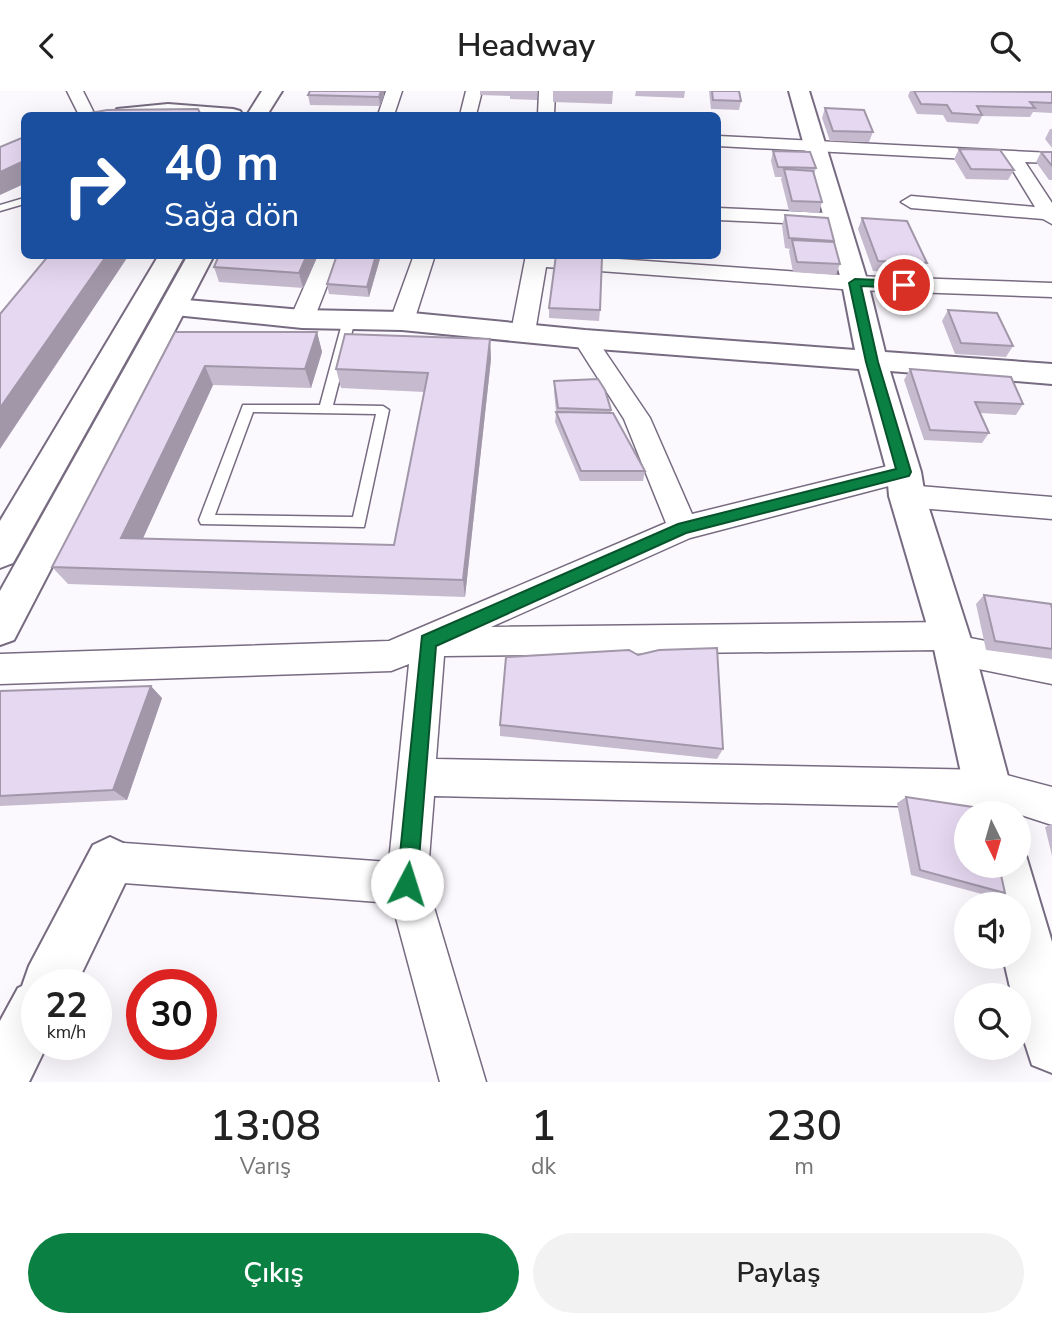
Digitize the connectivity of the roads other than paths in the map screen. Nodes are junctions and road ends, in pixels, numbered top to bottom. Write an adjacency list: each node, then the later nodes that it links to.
1 (75, 91): 9 (street)
2 (190, 91): 10 (street)
3 (272, 91): 13 (street)
4 (292, 91): 14 (street)
5 (394, 91): 15 (street)
6 (474, 91): 16 (street)
7 (547, 91): 17 (street)
8 (799, 91): 19 (street)
9 (86, 112)
10 (126, 112)
11 (144, 112): 12 (street)
12 (218, 112)
13 (259, 112)
14 (280, 112)
15 (387, 112)
16 (469, 112)
17 (545, 112)
18 (721, 141): 19 (street)
19 (815, 146): 20 (street); 27 (street)
20 (1013, 157): 21 (street); 26 (street)
21 (1052, 158)
22 (21, 202): 24 (lane)
23 (911, 202): 26 (street)
24 (0, 208)
25 (721, 214): 27 (street)
26 (1051, 216)
27 (836, 219): 34 (street)
28 (170, 259): 48 (street)
29 (199, 259): 36 (street)
30 (327, 259): 37 (street)
31 (424, 259): 39 (street)
32 (537, 259): 40 (street)
33 (550, 259): 34 (street)
34 (855, 283): 35 (street); 42 (street)
35 (1052, 290)
36 (175, 307): 37 (street); 49 (street)
37 (302, 319): 38 (street)
38 (349, 320): 39 (street); 44 (lane)
39 (402, 321): 40 (street)
40 (523, 332): 41 (street)
41 (585, 339): 42 (street); 47 (street)
42 (872, 362): 43 (street); 45 (street)
43 (1052, 375)
44 (324, 409): 44 (lane)
45 (906, 484): 46 (street); 47 (street); 51 (street)
46 (1052, 508)
47 (683, 529): 50 (street)
48 (0, 553)
49 (0, 628)
50 (428, 642): 51 (street); 52 (street); 54 (street)
51 (952, 643): 53 (street); 55 (street)
52 (0, 669)
53 (1052, 669)
54 (416, 777): 55 (street); 59 (street)
55 (991, 801)
56 (1031, 804): 57 (street)
57 (1052, 806)
58 (110, 862): 59 (street); 61 (street)
59 (407, 884): 65 (street)
60 (1031, 962): 63 (street)
61 (56, 969)
62 (21, 1039): 64 (street)
63 (1052, 1045)
64 (0, 1080)
65 (464, 1082)

